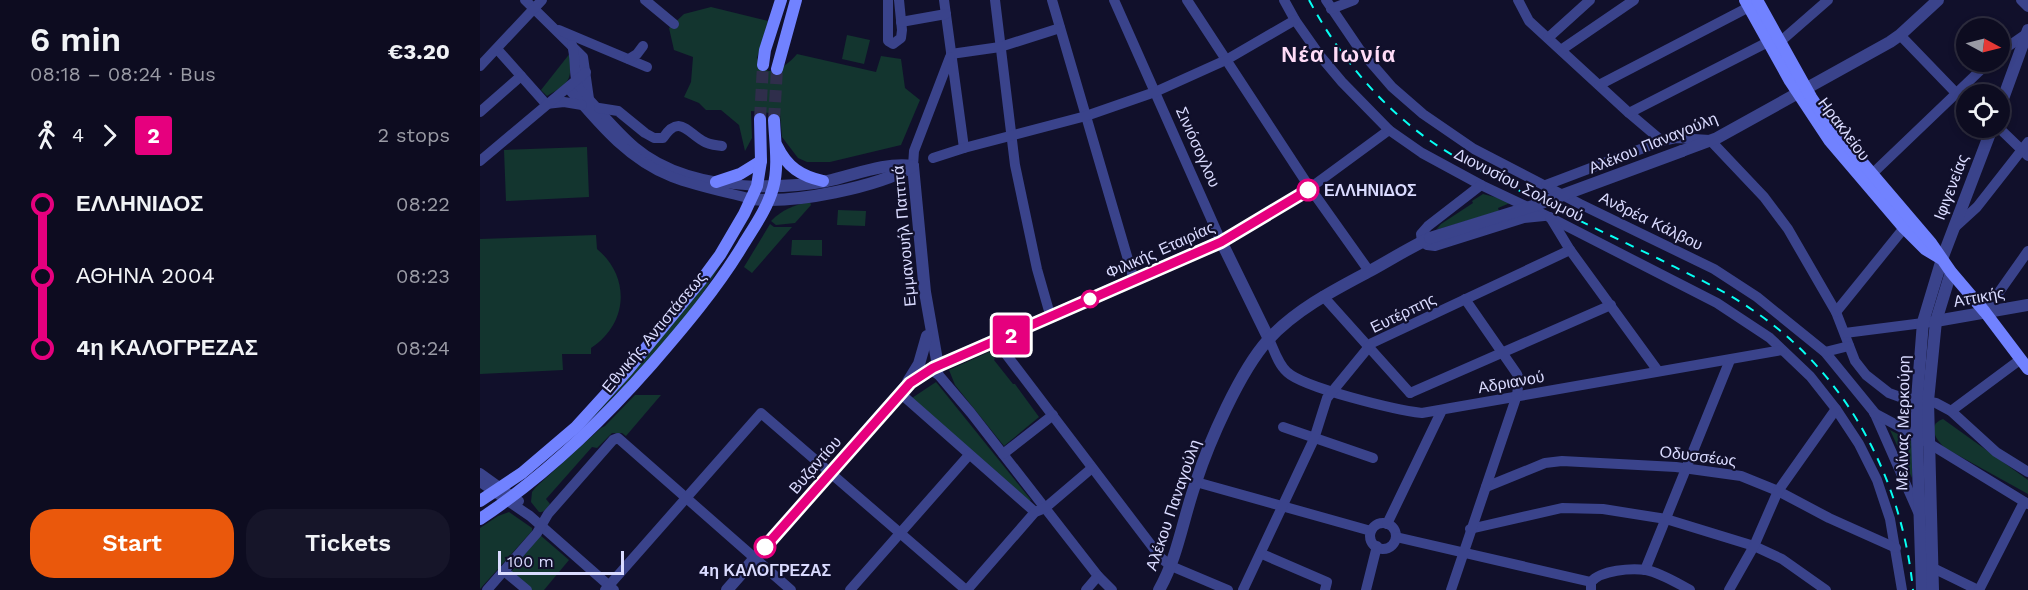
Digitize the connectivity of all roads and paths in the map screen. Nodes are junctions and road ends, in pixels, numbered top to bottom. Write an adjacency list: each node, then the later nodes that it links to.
1 (645, 0): 26 (street)
2 (781, 0): 43 (main road)
3 (796, 0): 46 (main road)
4 (888, 0): 25 (street)
5 (899, 0): 25 (street)
6 (944, 0): 23 (street)
7 (995, 0): 36 (street)
8 (1052, 0): 28 (street)
9 (1114, 0): 55 (street, Σινιόσογλου)
10 (1186, 0): 42 (street)
11 (1284, 0): 24 (street, Διονυσίου Σολωμού)
12 (1354, 0): 21 (street)
13 (1518, 0): 31 (street)
14 (1590, 0): 31 (street)
15 (1634, 0): 37 (street)
16 (1828, 0): 32 (street)
17 (2021, 0): 22 (street)
18 (1750, 2): 32 (main road, Ηρακλείου); 53 (street)
19 (533, 3): 27 (street); 38 (street)
20 (1930, 3): 30 (street, Αλέκου Παναγούλη)
21 (1328, 5): 83 (street, Ανδρέα Κάλβου)
22 (2028, 7)
23 (946, 14): 25 (street); 39 (street)
24 (1295, 20): 42 (street); 65 (street, Διονυσίου Σολωμού)
25 (901, 22)
26 (674, 24)
27 (553, 27): 33 (street); 41 (street)
28 (1060, 28): 36 (street); 62 (street)
29 (2027, 32): 34 (street); 51 (street)
30 (1900, 35): 54 (street, Αλέκου Παναγούλη); 56 (street)
31 (1548, 38): 37 (street)
32 (1775, 42): 54 (main road, Ηρακλείου); 61 (street)
33 (572, 45): 47 (street); 52 (street)
34 (2010, 45)
35 (643, 46): 41 (street)
36 (1000, 46): 39 (street); 66 (street)
37 (1561, 50): 53 (street)
38 (495, 52): 40 (street); 44 (street); 49 (street)
39 (951, 54): 73 (street); 78 (street, Εμμανουήλ Παππά)
40 (480, 58)
41 (629, 59): 45 (street)
42 (1226, 60): 55 (street); 86 (street)
43 (763, 65)
44 (480, 66)
45 (648, 67)
46 (777, 69)
47 (586, 72): 52 (street); 57 (street)
48 (1978, 72): 50 (street)
49 (521, 76): 58 (street); 60 (street)
50 (1966, 84)
51 (2008, 84)
52 (572, 85): 57 (street); 58 (street)
53 (1599, 86): 61 (street)
54 (1802, 90): 69 (street, Αλέκου Παναγούλη); 79 (main road, Ηρακλείου); 90 (main road, Ηρακλείου)
55 (1155, 92): 62 (street); 93 (street, Σινιόσογλου)
56 (1956, 93): 79 (street)
57 (586, 102): 58 (street); 59 (street); 87 (street)
58 (546, 104): 76 (street)
59 (599, 108): 72 (street); 81 (street)
60 (480, 112)
61 (1629, 113): 70 (street)
62 (1086, 116): 66 (street); 99 (street)
63 (760, 119): 77 (main road, Εθνικής Αντιστάσεως)
64 (774, 120): 71 (main road, Εθνικής Αντιστάσεως)
65 (1389, 130): 82 (street, Διονυσίου Σολωμού); 86 (street, Φιλικής Εταιρίας)
66 (1012, 135): 73 (street); 107 (street)
67 (2010, 137): 74 (street)
68 (1988, 138): 91 (street, Ιφιγενείας)
69 (1710, 140): 70 (street); 92 (street, Αλέκου Παναγούλη, bridge); 104 (street)
70 (1662, 141): 83 (street)
71 (775, 143): 80 (main road); 85 (main road, Εθνικής Αντιστάσεως)
72 (722, 146)
73 (964, 148): 75 (street)
74 (2026, 149): 91 (street)
75 (933, 158)
76 (480, 161)
77 (761, 161): 81 (main road); 84 (main road, Εθνικής Αντιστάσεως)
78 (913, 166): 80 (street); 88 (street); 106 (street, Εμμανουήλ Παππά)
79 (1872, 174): 96 (main road, Ηρακλείου)
80 (823, 181): 85 (street)
81 (716, 182): 84 (street)
82 (1481, 185): 89 (street, Διονυσίου Σολωμού); 92 (street, Αλέκου Παναγούλη)
83 (1546, 185): 117 (street, Ανδρέα Κάλβου)
84 (757, 186): 85 (street); 87 (main road, Εθνικής Αντιστάσεως)
85 (774, 187): 88 (main road, Εθνικής Αντιστάσεως)
86 (1310, 188): 93 (street, Φιλικής Εταιρίας); 97 (street)
87 (752, 199): 88 (street); 150 (main road, Εθνικής Αντιστάσεως)
88 (768, 201): 153 (main road, Εθνικής Αντιστάσεως)
89 (1550, 217): 92 (street); 94 (street); 116 (street, Διονυσίου Σολωμού)
90 (1904, 228): 96 (main road, Ηρακλείου); 104 (street)
91 (1952, 230): 96 (street, Ιφιγενείας)
92 (1426, 240): 97 (street, Αλέκου Παναγούλη)
93 (1221, 242): 99 (street, Φιλικής Εταιρίας); 108 (street, Σινιόσογλου)
94 (1570, 250): 101 (street, Ευτέρπης); 102 (street)
95 (2028, 251): 105 (street)
96 (1942, 259): 98 (main road, Ηρακλείου); 109 (street, Μελίνας Μερκούρη)
97 (1369, 271): 100 (street, Αλέκου Παναγούλη)
98 (1951, 272): 105 (main road, Ηρακλείου); 109 (street, Μελίνας Μερκούρη)
99 (1134, 280): 107 (street, Φιλικής Εταιρίας)
100 (1323, 296): 112 (street, Αλέκου Παναγούλη); 115 (street)
101 (1465, 299): 115 (street, Ευτέρπης); 118 (street)
102 (1611, 305): 118 (street); 123 (street)
103 (2028, 305): 105 (street, Αττικής)
104 (1836, 312): 110 (street)
105 (1985, 312): 109 (street, Αττικής); 121 (main road, Ηρακλείου)
106 (927, 314): 111 (street, Εμμανουήλ Παππά); 122 (street, Εμμανουήλ Παππά)
107 (1051, 318): 113 (street, Φιλικής Εταιρίας)
108 (1259, 318): 112 (street, Σινιόσογλου); 120 (street)
109 (1930, 322): 110 (street); 128 (street, Μελίνας Μερκούρη)
110 (1845, 333): 114 (street)
111 (927, 336): 122 (street, Εμμανουήλ Παππά); 124 (street)
112 (1269, 339): 120 (street, Αλέκου Παναγούλη); 125 (street, Αδριανού)
113 (996, 341): 122 (street, Φιλικής Εταιρίας); 134 (street)
114 (1849, 346): 117 (street); 128 (street)
115 (1369, 347): 125 (street, Ευτέρπης); 126 (street)
116 (1782, 350): 119 (street, Αδριανού); 129 (street, Διονυσίου Σολωμού)
117 (1825, 352): 133 (street, Ανδρέα Κάλβου)
118 (1503, 353): 126 (street); 127 (street)
119 (1730, 360): 123 (street, Αδριανού); 143 (street)
120 (1252, 363): 148 (street, Αλέκου Παναγούλη)
121 (2024, 364): 132 (street)
122 (936, 369): 124 (street, Φιλικής Εταιρίας); 139 (street)
123 (1658, 371): 127 (street, Αδριανού)
124 (903, 390): 140 (street); 146 (street, Βυζαντίου)
125 (1334, 392): 131 (street, Αδριανού); 137 (street, Ευτέρπης)
126 (1410, 393): 131 (street)
127 (1517, 395): 130 (street, Αδριανού); 149 (street)
128 (1922, 400): 132 (street); 136 (street, Μελίνας Μερκούρη); 138 (street, Μελίνας Μερκούρη)
129 (1836, 409): 151 (street); 169 (street, Διονυσίου Σολωμού)
130 (1442, 410): 131 (street, Αδριανού); 161 (street)
131 (1408, 411)
132 (1952, 411): 144 (street)
133 (1874, 412): 136 (street); 158 (street, Ανδρέα Κάλβου)
134 (1053, 415): 139 (street); 142 (street)
135 (1283, 427): 137 (street)
136 (1917, 436): 138 (street); 158 (street, Μελίνας Μερκούρη)
137 (1314, 439): 141 (street); 156 (street, Ευτέρπης)
138 (1929, 443): 155 (street); 174 (street, Μελίνας Μερκούρη)
139 (1003, 454): 157 (street)
140 (969, 455): 157 (street); 165 (street)
141 (1373, 458)
142 (1092, 468): 157 (street); 173 (street)
143 (1686, 468): 149 (street, Οδυσσέως); 151 (street, Οδυσσέως); 160 (street)
144 (2028, 472)
145 (480, 473): 150 (street)
146 (830, 473): 152 (street); 165 (street); 172 (street, Βυζαντίου)
147 (480, 482): 150 (street)
148 (1196, 482): 156 (street); 173 (street, Αλέκου Παναγούλη)
149 (1486, 487): 163 (street)
150 (498, 490): 153 (street); 154 (main road, Εθνικής Αντιστάσεως)
151 (1778, 491): 168 (street); 169 (street, Οδυσσέως)
152 (684, 498): 162 (street); 172 (street); 179 (street)
153 (510, 499): 159 (main road, Εθνικής Αντιστάσεως); 162 (street)
154 (480, 501)
155 (2026, 503): 200 (street)
156 (1284, 507): 164 (street); 171 (street, Ευτέρπης)
157 (1040, 510): 177 (street); 186 (street)
158 (1918, 512): 198 (street, Μελίνας Μερκούρη)
159 (480, 519)
160 (1666, 519): 163 (street); 168 (street); 175 (street)
161 (1387, 524): 164 (street); 166 (street)
162 (540, 525): 176 (street); 179 (street)
163 (1470, 529): 170 (street)
164 (1371, 531): 167 (street)
165 (900, 533): 185 (street); 186 (street)
166 (1396, 537): 167 (street); 170 (street)
167 (1377, 546): 193 (street)
168 (1754, 546): 195 (street); 196 (street)
169 (1896, 548): 197 (street, Διονυσίου Σολωμού)
170 (1463, 552): 178 (street); 180 (street)
171 (1262, 554): 191 (street, Ευτέρπης); 192 (street)
172 (755, 558): 183 (street, Βυζαντίου); 184 (street)
173 (1171, 566): 189 (street, Αλέκου Παναγούλη); 190 (street)
174 (1933, 568): 199 (street, Μελίνας Μερκούρη); 200 (street)
175 (1646, 570): 178 (street); 194 (street)
176 (504, 571): 181 (street); 182 (street)
177 (1098, 576): 187 (street); 188 (street)
178 (1591, 586)
179 (609, 588)
180 (1454, 588)
181 (487, 590)
182 (526, 590)
183 (727, 590)
184 (791, 590)
185 (850, 590)
186 (966, 590)
187 (1086, 590)
188 (1112, 590)
189 (1159, 590)
190 (1228, 590)
191 (1243, 590)
192 (1325, 590)
193 (1366, 590)
194 (1690, 590)
195 (1729, 590)
196 (1826, 590)
197 (1902, 590)
198 (1922, 590)
199 (1933, 590)
200 (1979, 590)

